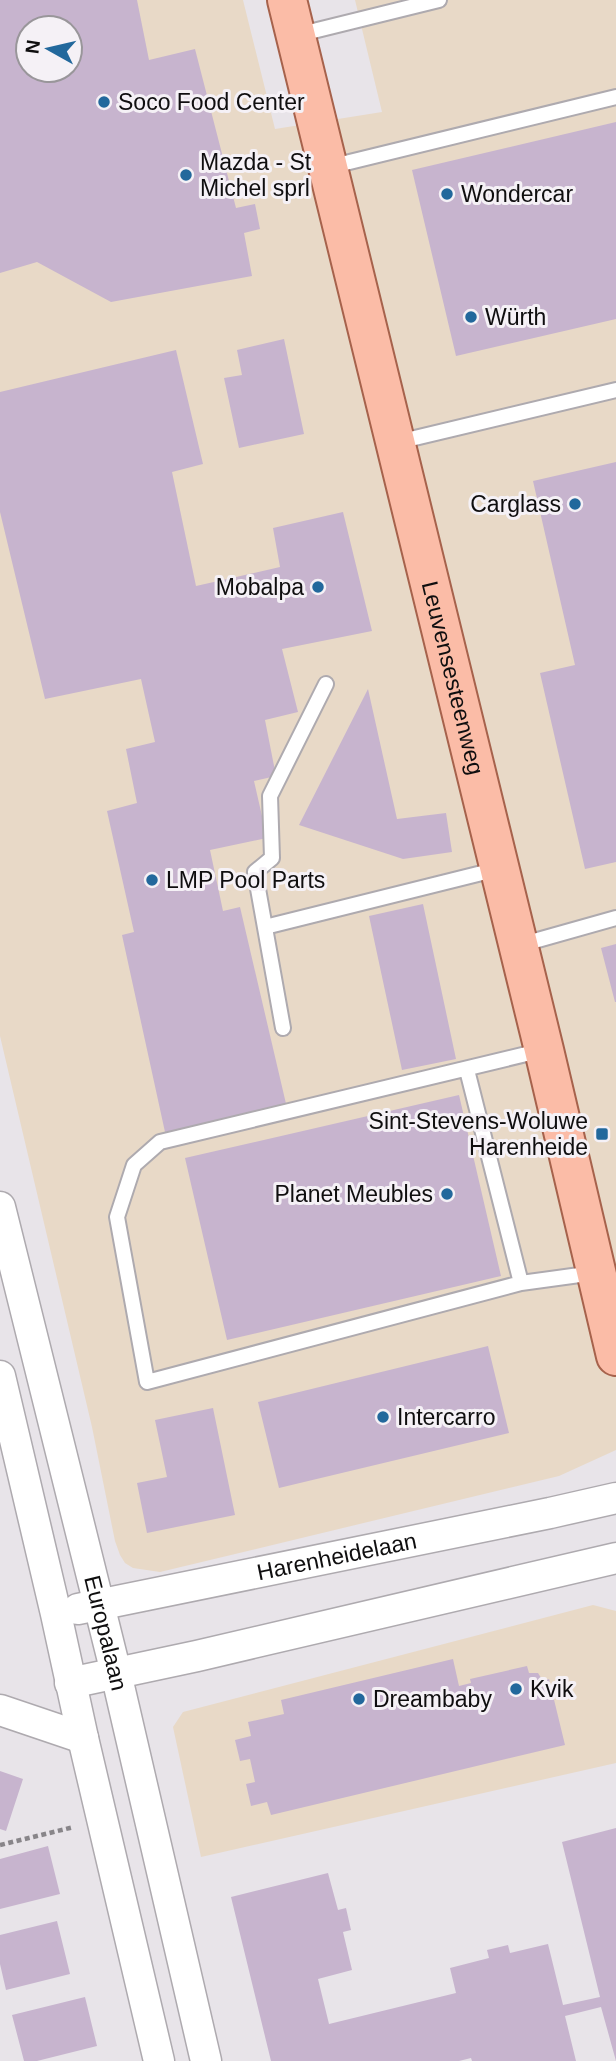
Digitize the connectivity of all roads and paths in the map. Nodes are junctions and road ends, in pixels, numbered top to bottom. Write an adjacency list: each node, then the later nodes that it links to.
1 (439, 0): 2 (lane)
2 (292, 18): 4 (main road, Leuvensesteenweg)
3 (616, 97): 4 (lane)
4 (328, 167): 6 (main road, Leuvensesteenweg)
5 (616, 390): 6 (lane)
6 (396, 443): 8 (main road, Leuvensesteenweg)
7 (326, 684): 10 (lane)
8 (499, 868): 10 (lane); 11 (main road, Leuvensesteenweg)
9 (616, 918): 11 (lane)
10 (265, 927): 12 (lane)
11 (518, 946): 13 (main road, Leuvensesteenweg)
12 (283, 1028)
13 (544, 1050): 14 (lane); 16 (main road, Leuvensesteenweg)
14 (467, 1070): 17 (lane); 17 (lane)
15 (0, 1207): 22 (street, Europalaan)
16 (596, 1273): 17 (lane); 18 (main road, Leuvensesteenweg)
17 (521, 1283)
18 (616, 1356)
19 (0, 1376): 23 (street, Europalaan)
20 (616, 1498): 22 (street, Harenheidelaan)
21 (616, 1558): 24 (street)
22 (98, 1605): 23 (street, Harenheidelaan); 24 (street, Europalaan)
23 (56, 1614): 25 (street, Europalaan)
24 (116, 1673): 25 (street); 31 (street, Europalaan)
25 (71, 1683): 27 (street, Europalaan)
26 (0, 1710): 27 (street)
27 (83, 1738): 28 (street, Europalaan)
28 (103, 1821): 29 (path); 30 (street, Europalaan)
29 (0, 1845)
30 (159, 2061)
31 (206, 2061)

